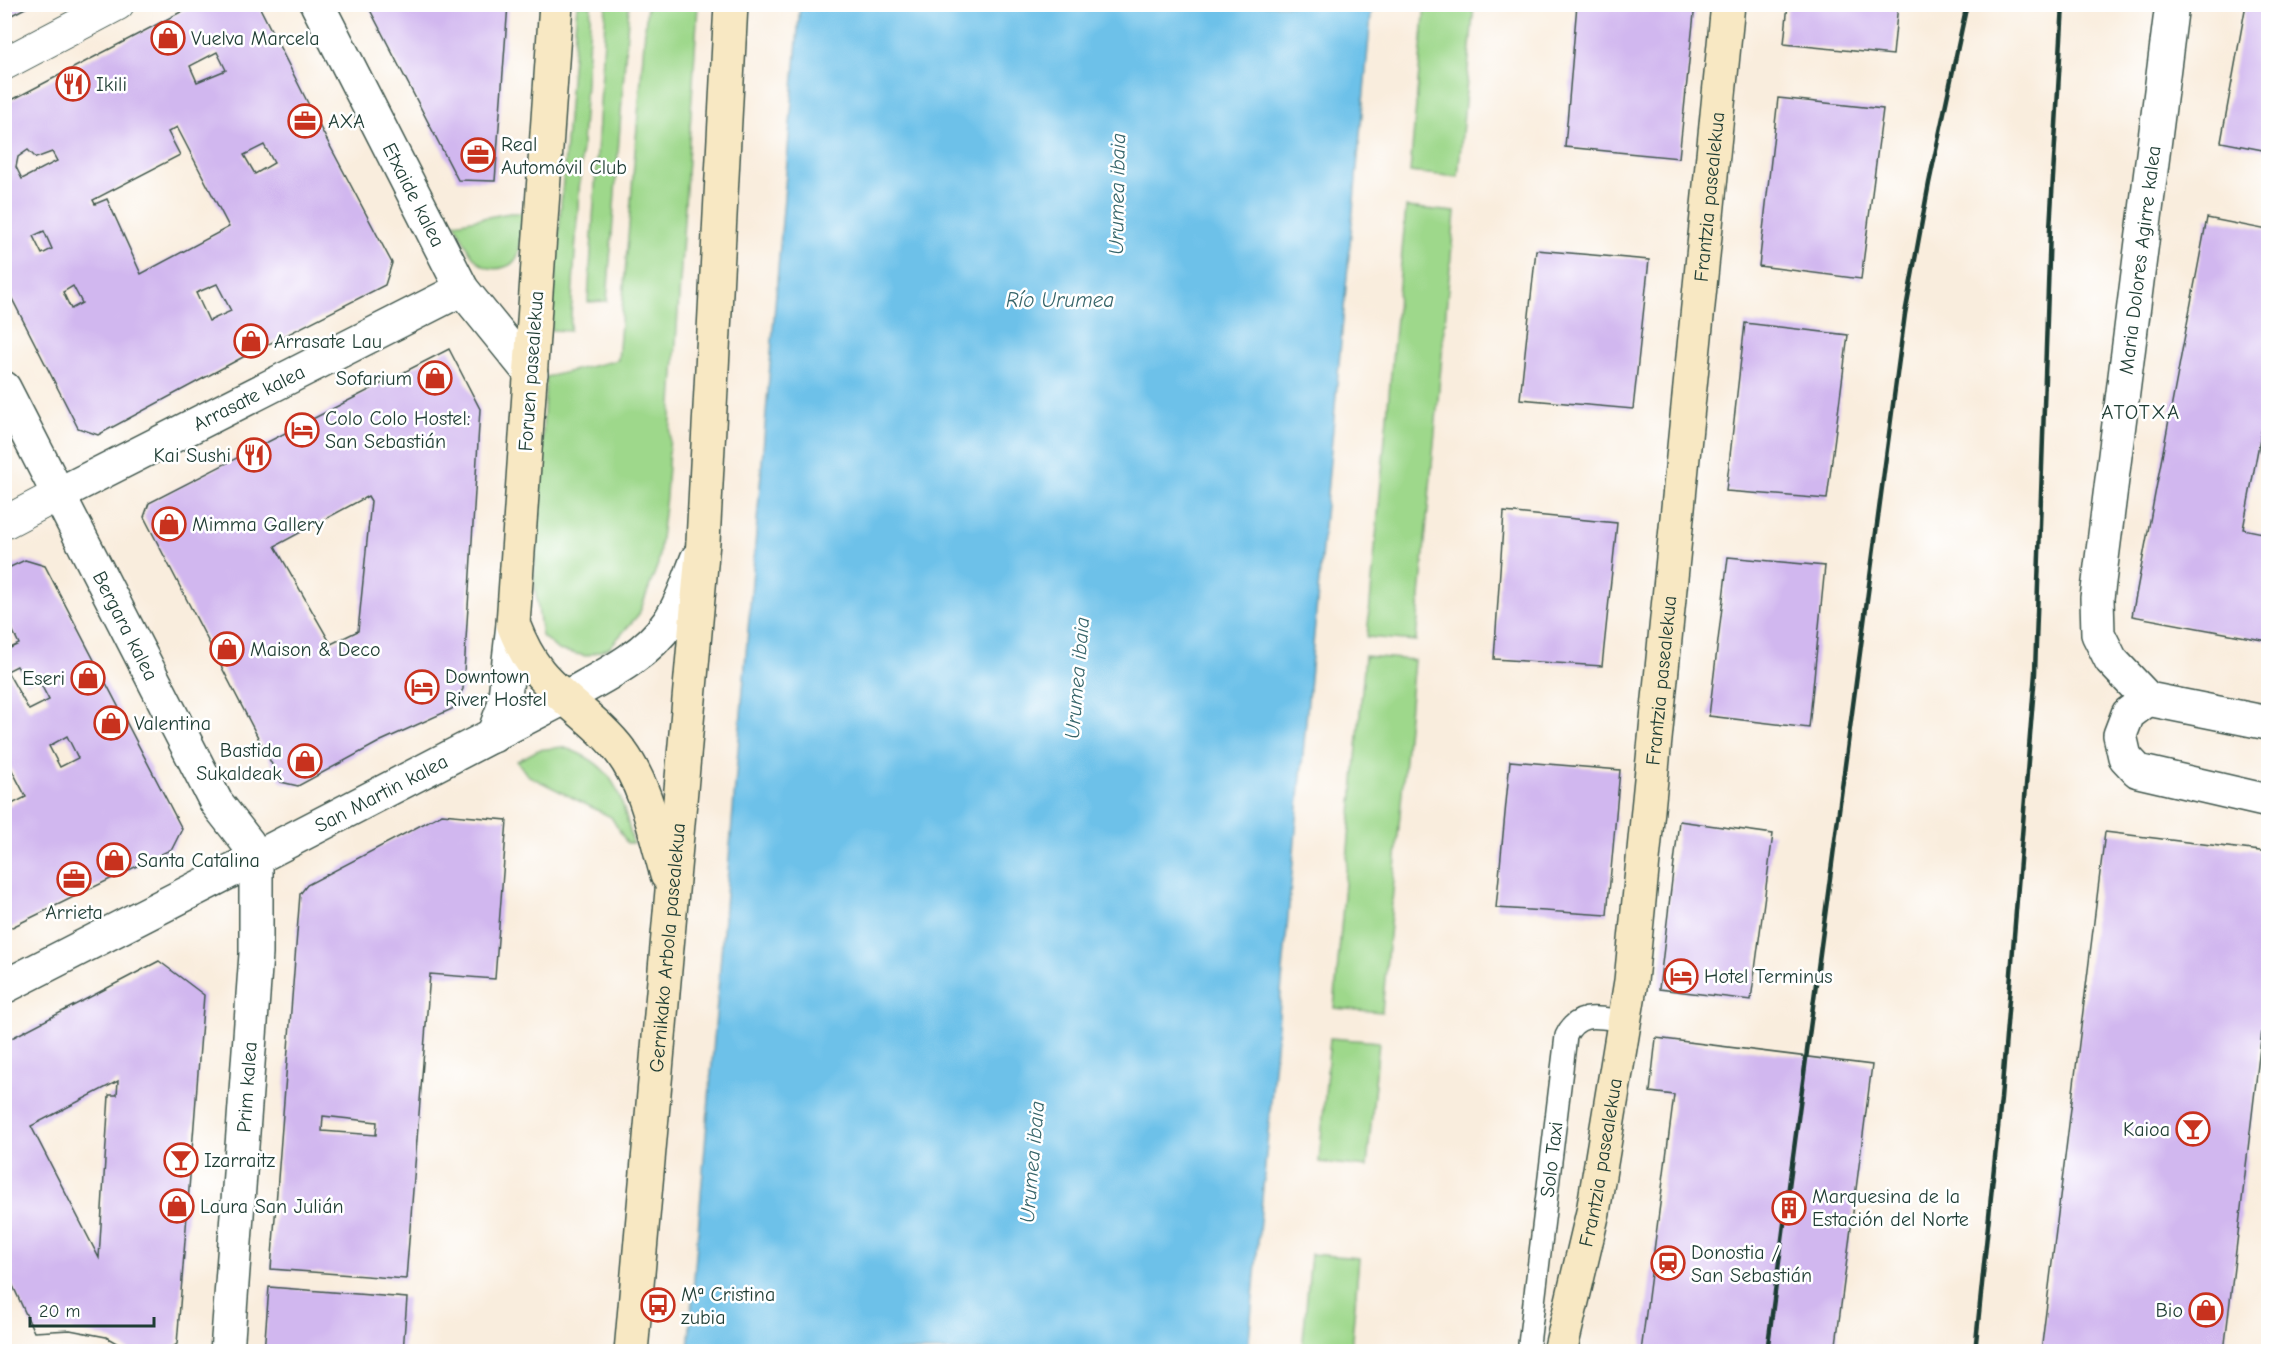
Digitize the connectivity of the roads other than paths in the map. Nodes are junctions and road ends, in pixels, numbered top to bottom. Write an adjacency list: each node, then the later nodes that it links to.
1 (118, 4): 7 (street)
2 (317, 4): 8 (street, Etxaide kalea)
3 (556, 4): 9 (main road, Foruen pasealekua)
4 (731, 4): 13 (main road)
5 (1728, 4): 23 (main road, Frantzia pasealekua)
6 (2172, 4): 16 (street, Maria Dolores Agirre kalea)
7 (4, 64)
8 (462, 289): 9 (street, Etxaide kalea); 11 (street, Arrasate kalea)
9 (531, 374): 14 (main road, Foruen pasealekua)
10 (4, 388): 11 (street, Bergara kalea)
11 (59, 494): 12 (street, Arrasate kalea); 20 (street, Bergara kalea)
12 (4, 523)
13 (703, 542): 15 (street, San Martin kalea); 21 (main road, Gernikako Arbola pasealekua)
14 (513, 624): 15 (main road); 18 (street, Foruen pasealekua)
15 (566, 697): 18 (street, San Martin kalea); 21 (main road)
16 (2148, 699): 17 (street); 19 (street)
17 (2268, 723)
18 (493, 736): 20 (street, San Martin kalea)
19 (2268, 801)
20 (256, 858): 22 (street, San Martin kalea); 24 (street, Prim kalea)
21 (672, 891): 25 (main road, Gernikako Arbola pasealekua)
22 (4, 987)
23 (1624, 1021): 26 (lane, Solo Taxi); 27 (main road, Frantzia pasealekua)
24 (227, 1352)
25 (631, 1352)
26 (1530, 1352)
27 (1560, 1352)

